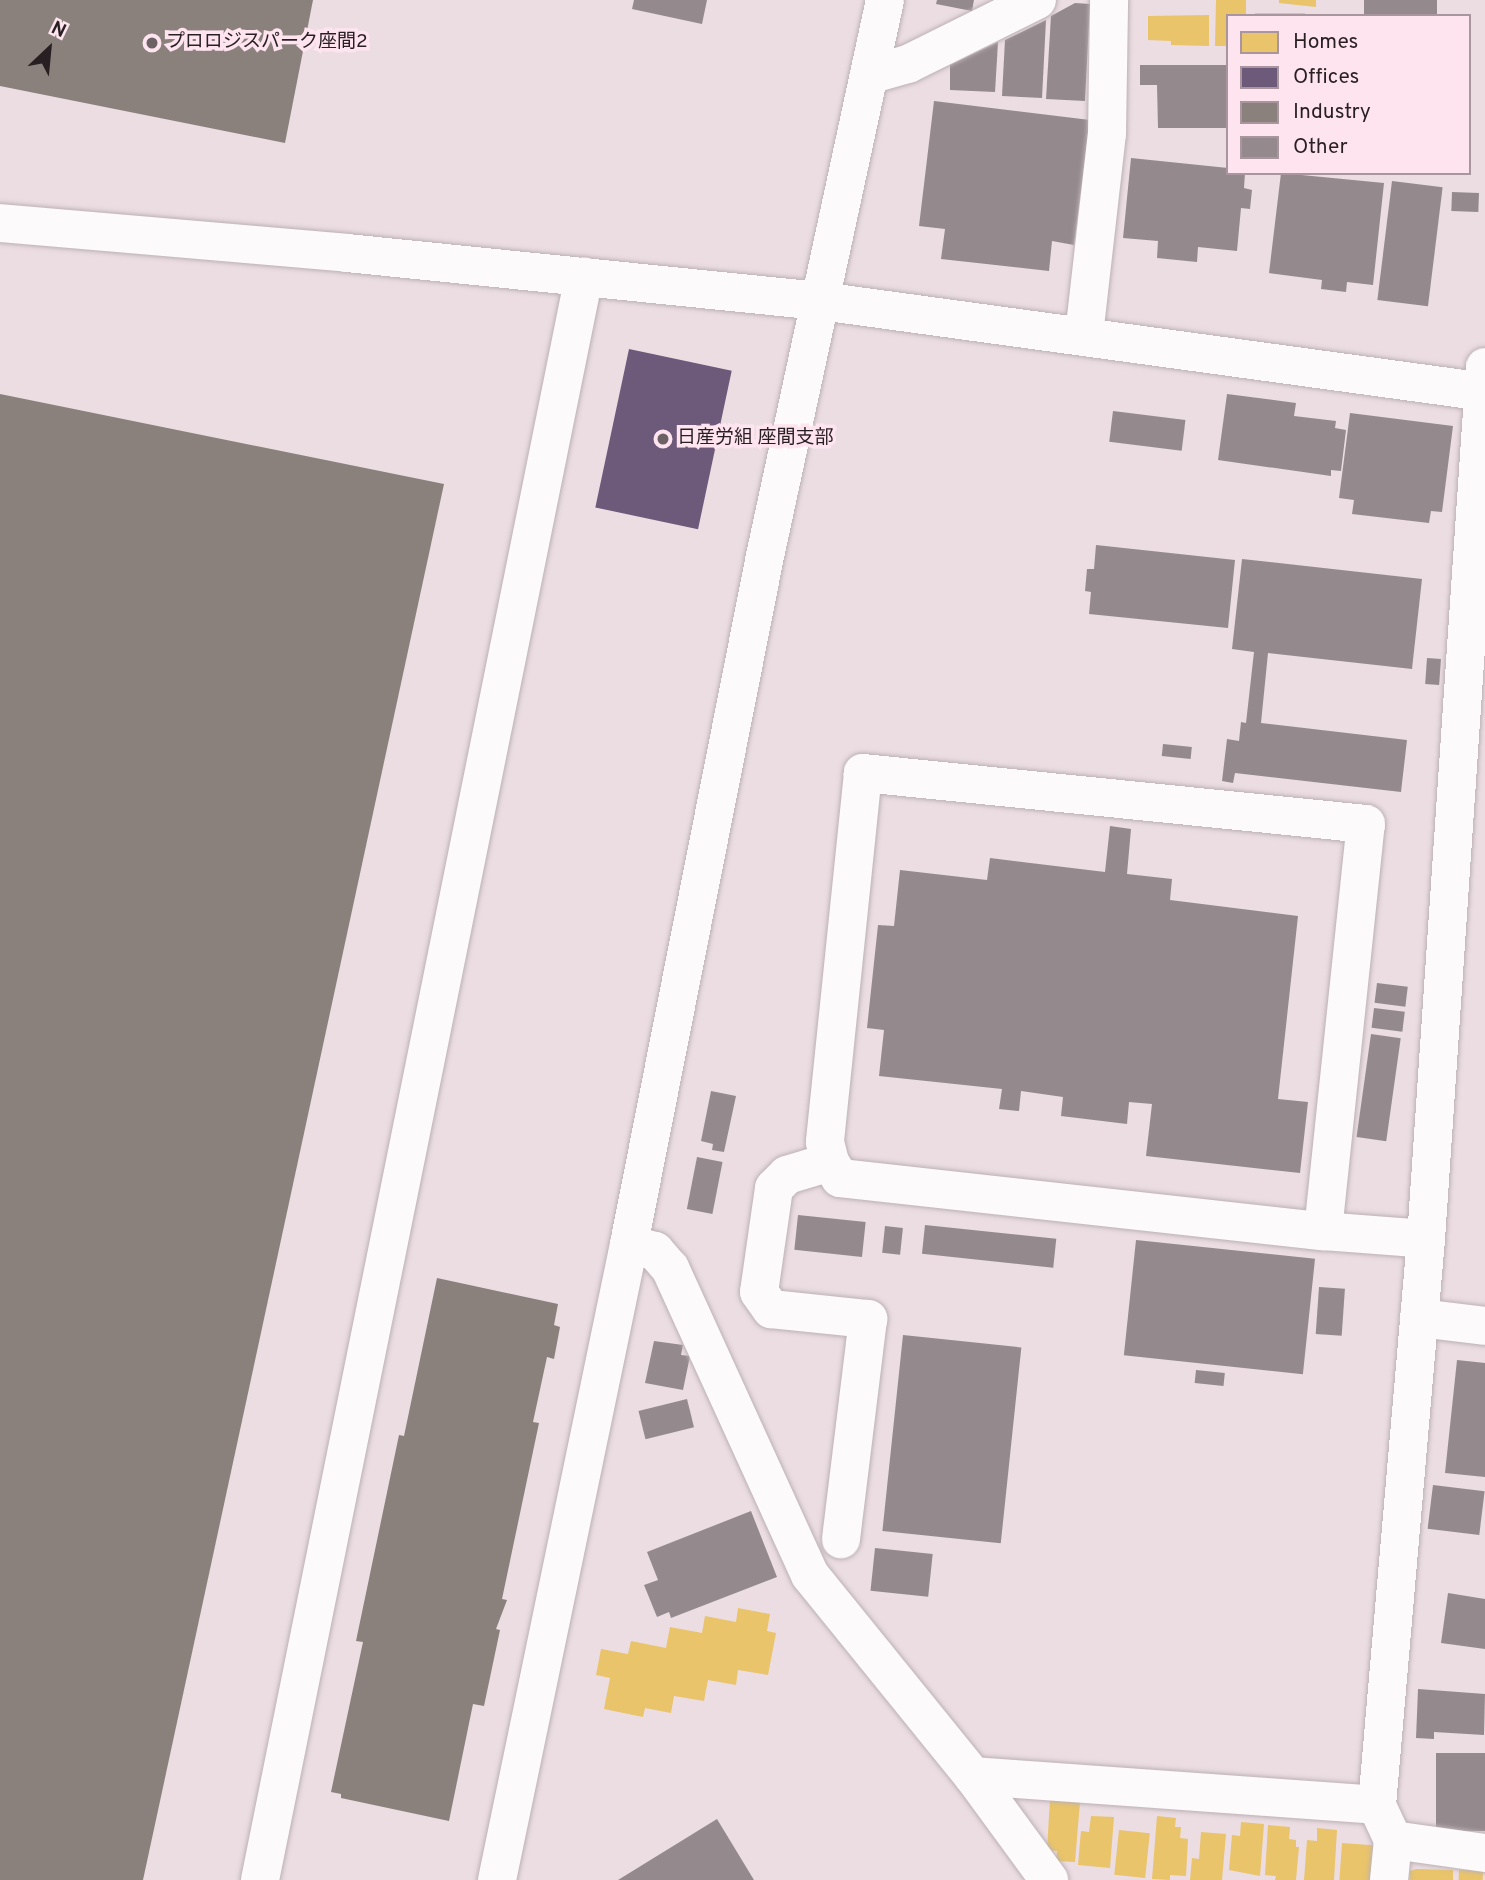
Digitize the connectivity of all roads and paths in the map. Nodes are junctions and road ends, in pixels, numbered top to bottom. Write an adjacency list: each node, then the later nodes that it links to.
1 (885, 0): 4 (street)
2 (1037, 0): 4 (street)
3 (1109, 0): 8 (street)
4 (869, 75): 7 (street)
5 (0, 223): 6 (street)
6 (584, 276): 7 (street); 21 (street)
7 (821, 300): 8 (street); 13 (street)
8 (1084, 335): 9 (street)
9 (1484, 384): 12 (street)
10 (830, 1162): 11 (street); 11 (street); 16 (street)
11 (1323, 1231): 12 (street)
12 (1426, 1239): 14 (street)
13 (629, 1244): 17 (street); 22 (street)
14 (1419, 1318): 15 (street); 18 (street)
15 (1485, 1326)
16 (841, 1539)
17 (973, 1776): 18 (street); 23 (street)
18 (1377, 1805): 19 (street)
19 (1393, 1840): 20 (street); 24 (street)
20 (1485, 1853)
21 (260, 1880)
22 (497, 1880)
23 (1049, 1880)
24 (1389, 1880)

